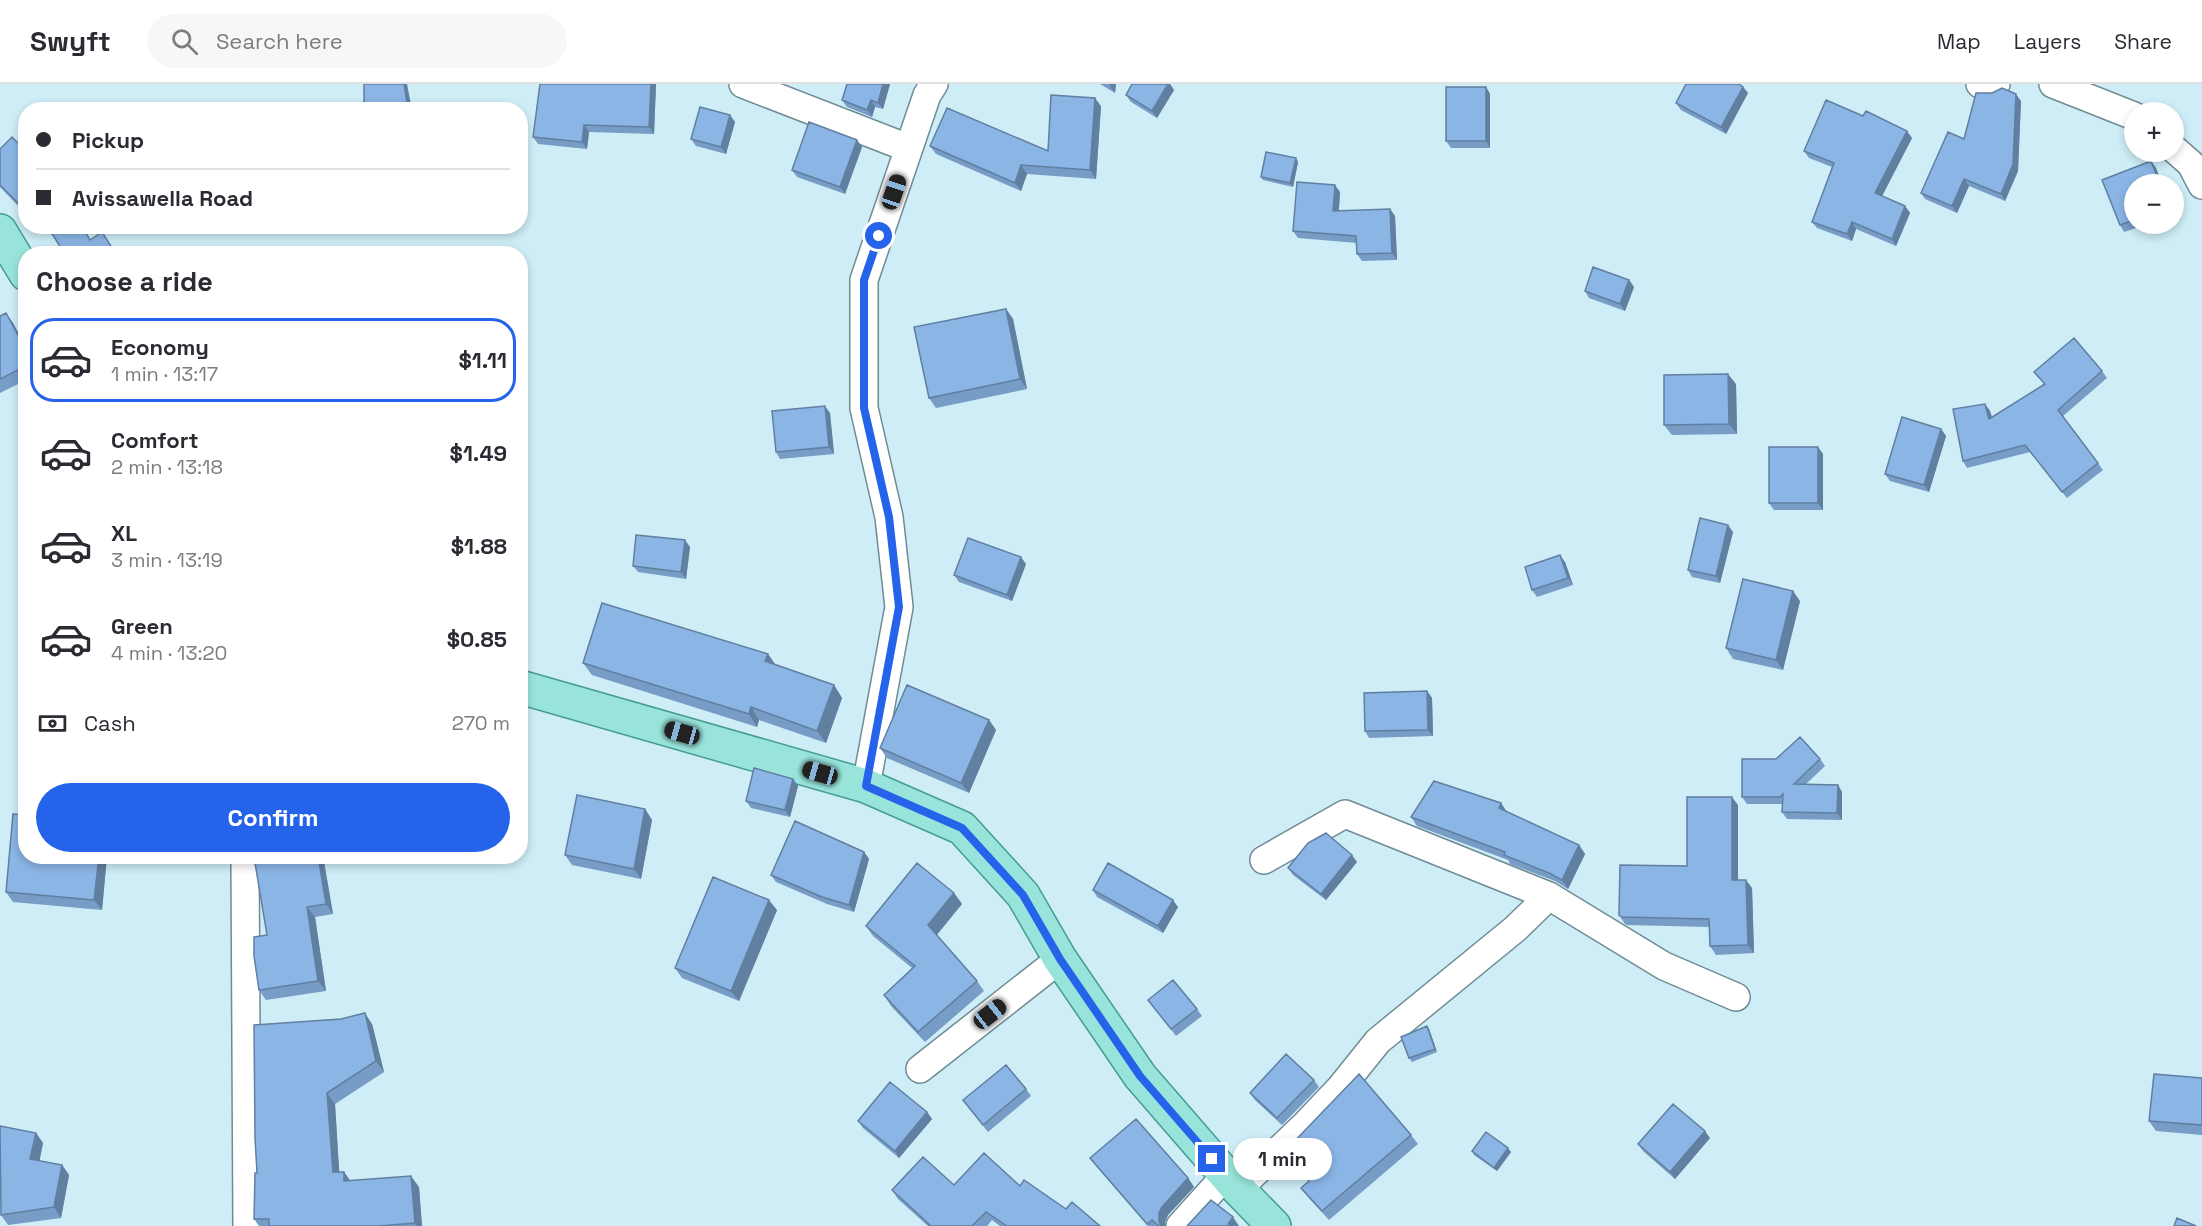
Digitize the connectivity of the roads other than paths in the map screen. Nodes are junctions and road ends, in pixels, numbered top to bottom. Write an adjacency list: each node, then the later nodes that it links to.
1 (743, 84): 7 (street)
2 (934, 84): 7 (street)
3 (1980, 84): 4 (street)
4 (1996, 84)
5 (2053, 84): 6 (street)
6 (2124, 112)
7 (908, 148): 13 (street)
8 (2184, 158): 9 (street)
9 (2202, 185)
10 (0, 231): 11 (main road)
11 (18, 261)
12 (528, 689): 13 (main road)
13 (866, 786): 17 (main road)
14 (1264, 860): 16 (street)
15 (245, 864): 21 (street)
16 (1549, 896): 18 (street); 20 (street)
17 (1060, 959): 19 (street); 20 (main road)
18 (1736, 997)
19 (920, 1069)
20 (1232, 1182): 22 (street); 23 (main road)
21 (247, 1226)
22 (1180, 1226)
23 (1274, 1226)

